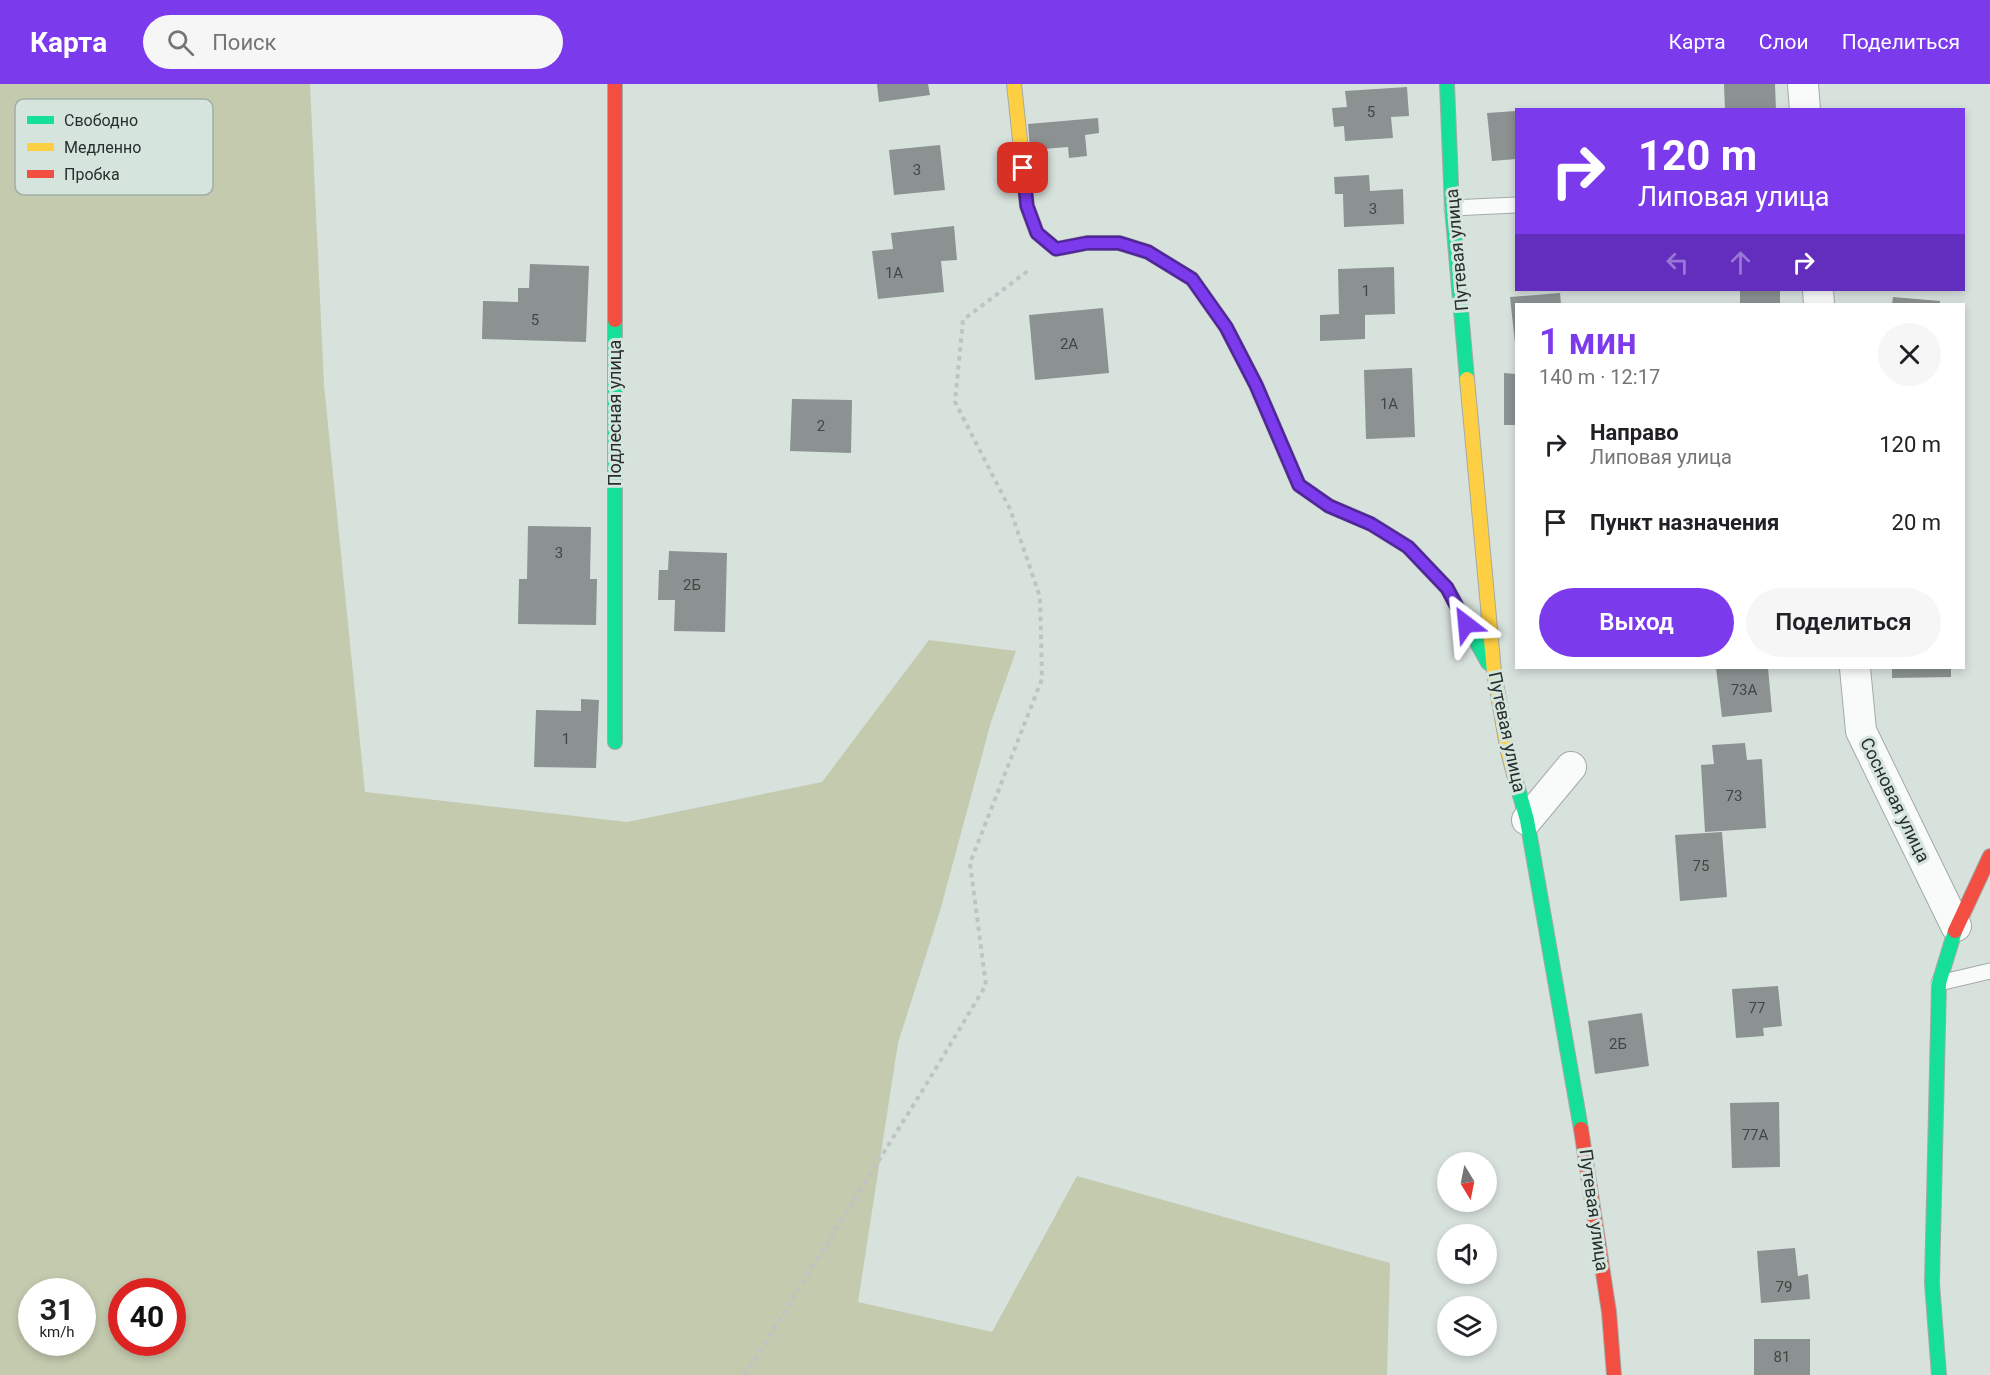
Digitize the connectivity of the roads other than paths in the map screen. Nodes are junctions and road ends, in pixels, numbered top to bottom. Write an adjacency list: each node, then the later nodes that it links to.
1 (615, 84): 10 (street, Подлесная улица)
2 (1014, 84): 9 (street)
3 (1447, 84): 7 (street, Путевая улица)
4 (1803, 84): 5 (street)
5 (1805, 108)
6 (1515, 205): 7 (lane)
7 (1452, 208): 9 (street, Путевая улица)
8 (1855, 669): 14 (street, Сосновая улица)
9 (1494, 672): 12 (street, Путевая улица)
10 (615, 742)
11 (1571, 767): 12 (street)
12 (1527, 820): 17 (street, Путевая улица)
13 (1990, 856): 14 (street)
14 (1956, 926): 16 (street)
15 (1990, 970): 16 (lane)
16 (1940, 983): 18 (street)
17 (1614, 1375)
18 (1939, 1375)

